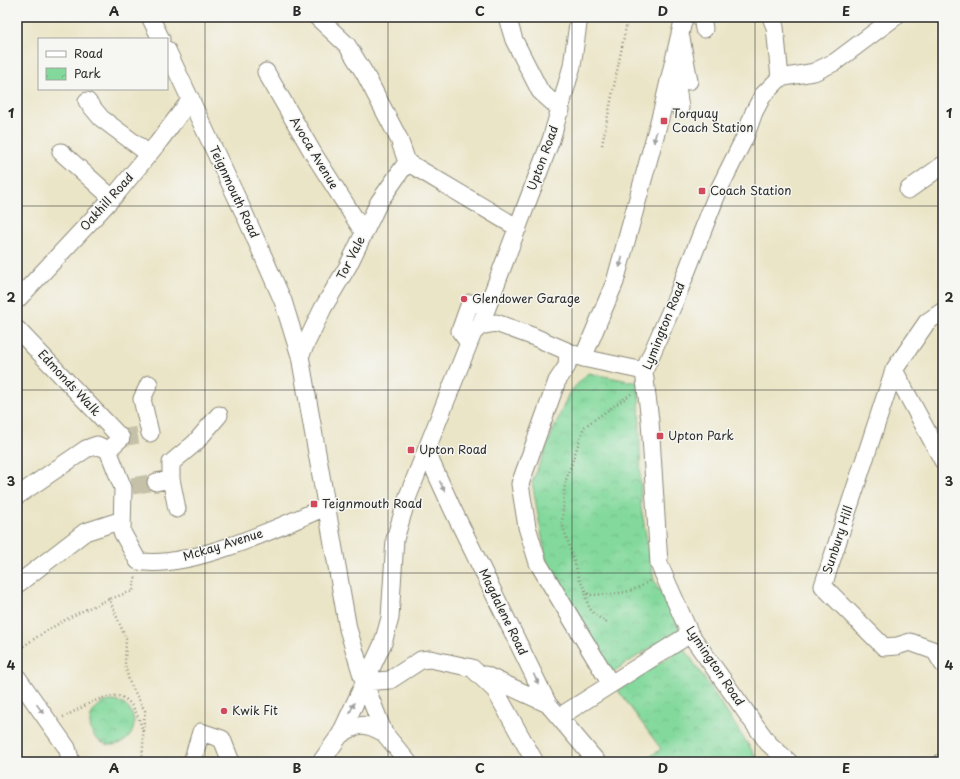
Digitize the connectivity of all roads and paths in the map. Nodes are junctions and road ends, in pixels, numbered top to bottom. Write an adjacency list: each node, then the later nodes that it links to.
1 (150, 17): 9 (street)
2 (317, 17): 23 (street)
3 (507, 17): 19 (street)
4 (579, 17): 19 (street, Upton Road)
5 (628, 17): 20 (path)
6 (772, 17): 14 (street)
7 (895, 17): 14 (street)
8 (684, 22): 11 (street); 12 (street); 15 (street)
9 (160, 38)
10 (168, 52): 16 (street, Teignmouth Road)
11 (696, 55)
12 (673, 62): 18 (street); 35 (street, one-way to 35)
13 (266, 72): 28 (street, Avoca Avenue)
14 (780, 78): 38 (street, Lymington Road)
15 (689, 81)
16 (191, 99): 22 (street, Oakhill Road); 36 (street, Teignmouth Road)
17 (87, 101): 22 (street)
18 (680, 108)
19 (560, 110): 27 (street, Upton Road)
20 (602, 145)
21 (61, 152): 26 (street)
22 (149, 154): 26 (street, Oakhill Road)
23 (406, 162): 27 (street); 28 (street, Tor Vale)
24 (943, 165): 25 (street)
25 (908, 190)
26 (112, 198): 29 (street, Oakhill Road)
27 (518, 228): 30 (street, Upton Road)
28 (364, 232): 36 (street, Tor Vale)
29 (17, 300)
30 (488, 305): 32 (street, Upton Road); 34 (street)
31 (943, 311): 37 (street)
32 (480, 326): 34 (street, Upton Road); 35 (street)
33 (17, 329): 42 (street, Edmonds Walk)
34 (470, 343): 43 (street, Upton Road)
35 (576, 355): 38 (street); 61 (street)
36 (300, 356): 46 (street, Teignmouth Road)
37 (894, 370): 44 (street); 57 (street, Sunbury Hill)
38 (645, 379): 50 (street, Lymington Road); 52 (path)
39 (150, 384): 41 (street)
40 (219, 415): 47 (street)
41 (150, 432)
42 (108, 450): 45 (street); 48 (street)
43 (426, 451): 60 (street, Upton Road); 62 (street, Magdalene Road, one-way to 62)
44 (943, 461)
45 (17, 496)
46 (325, 507): 49 (street, Mckay Avenue); 60 (street, Teignmouth Road)
47 (177, 509)
48 (122, 520): 49 (street); 51 (street)
49 (138, 561): 53 (path)
50 (662, 571): 52 (path); 55 (street, Lymington Road)
51 (19, 583)
52 (584, 588): 54 (path)
53 (109, 598): 56 (path); 65 (path)
54 (608, 624)
55 (690, 634): 61 (street); 75 (street, Lymington Road)
56 (17, 651)
57 (943, 664)
58 (472, 668): 60 (street); 62 (street); 73 (street)
59 (17, 677): 63 (street, one-way to 63)
60 (364, 682): 64 (street, Teignmouth Road); 66 (street, Upton Road, one-way to 60)
61 (610, 683): 62 (street)
62 (554, 711): 74 (street, Magdalene Road)
63 (50, 724): 65 (path); 67 (street)
64 (384, 733): 66 (street, Teignmouth Road); 72 (street, Teignmouth Road)
65 (143, 735): 68 (path)
66 (340, 735): 71 (street, Upton Road)
67 (71, 762)
68 (142, 762)
69 (192, 762): 70 (street)
70 (231, 762)
71 (321, 762)
72 (408, 762)
73 (535, 762)
74 (597, 762)
75 (789, 762)

